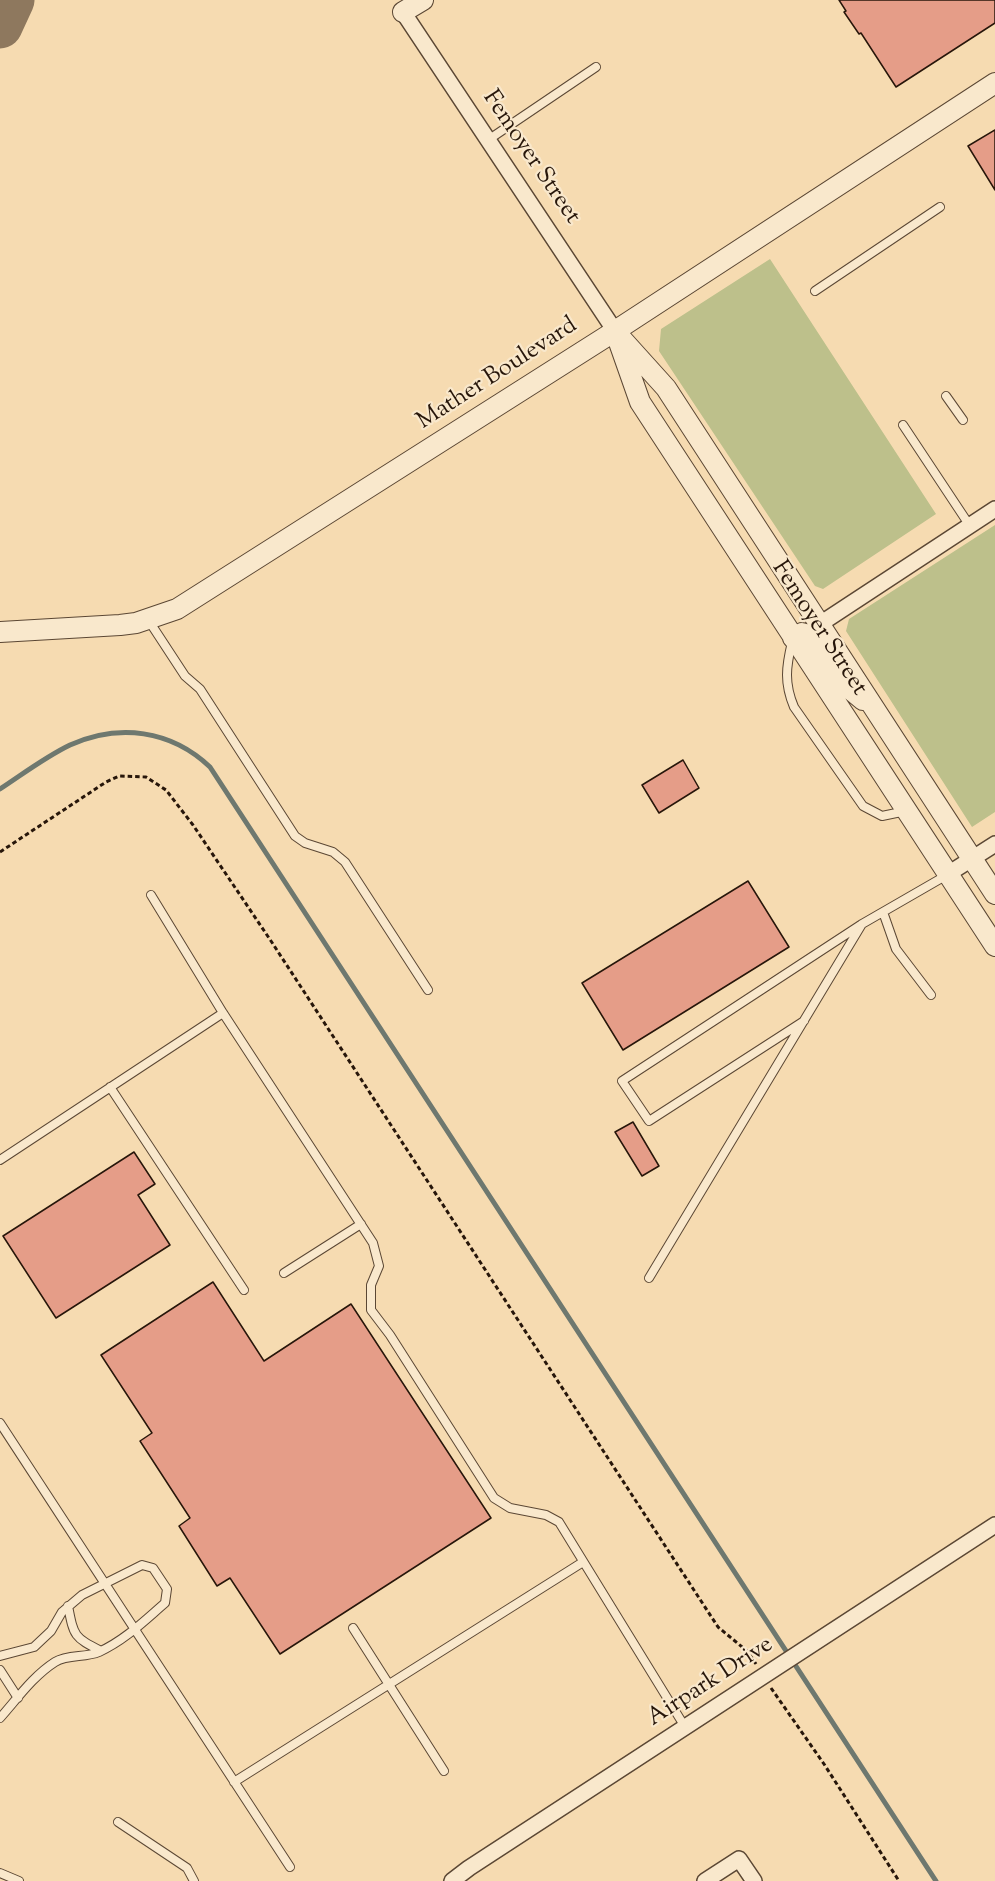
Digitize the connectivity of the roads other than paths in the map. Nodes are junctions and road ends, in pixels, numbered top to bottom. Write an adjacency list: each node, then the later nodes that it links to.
1 (423, 0): 2 (street)
2 (403, 12): 5 (street, Femoyer Street)
3 (596, 67): 5 (lane)
4 (995, 83): 8 (street, Mather Boulevard)
5 (488, 140): 8 (street, Femoyer Street)
6 (940, 207): 7 (lane)
7 (815, 291)
8 (615, 331): 14 (street, Mather Boulevard); 15 (street, Femoyer Street); 17 (street, Femoyer Street)
9 (945, 396): 10 (lane)
10 (963, 420)
11 (903, 425): 13 (lane)
12 (995, 509): 13 (street)
13 (970, 526): 15 (street)
14 (148, 620): 16 (street, Mather Boulevard); 28 (lane)
15 (820, 624): 18 (street, Femoyer Street)
16 (0, 632)
17 (793, 638): 18 (street); 19 (street, Femoyer Street); 19 (lane)
18 (877, 711): 21 (street, Femoyer Street)
19 (906, 810): 22 (street, Femoyer Street)
20 (995, 844): 21 (street)
21 (972, 860): 22 (street); 23 (street, Femoyer Street)
22 (948, 874): 25 (lane); 27 (street, Femoyer Street)
23 (995, 894)
24 (152, 896): 30 (lane)
25 (883, 912): 26 (lane); 29 (lane)
26 (862, 924): 31 (lane); 31 (lane)
27 (995, 946)
28 (428, 990)
29 (931, 995)
30 (223, 1013): 32 (lane); 34 (lane)
31 (804, 1021): 36 (lane)
32 (110, 1087): 33 (lane); 37 (lane)
33 (0, 1160)
34 (361, 1224): 35 (lane); 40 (lane)
35 (284, 1273)
36 (648, 1278)
37 (244, 1290)
38 (0, 1423): 41 (lane)
39 (995, 1525): 51 (street, Airpark Drive)
40 (583, 1562): 48 (lane); 51 (lane)
41 (105, 1582): 42 (lane); 44 (lane); 44 (lane)
42 (68, 1606): 45 (lane); 46 (lane)
43 (353, 1628): 48 (lane)
44 (135, 1630): 45 (lane); 53 (lane)
45 (101, 1651): 49 (lane)
46 (0, 1656)
47 (0, 1670): 49 (lane)
48 (389, 1683): 52 (lane); 53 (lane)
49 (18, 1698): 50 (lane)
50 (0, 1718)
51 (685, 1727): 59 (street, Airpark Drive)
52 (444, 1771)
53 (234, 1782): 55 (lane)
54 (118, 1822): 58 (lane)
55 (290, 1867)
56 (0, 1873): 57 (lane)
57 (20, 1881)
58 (194, 1881)
59 (452, 1881)
60 (705, 1881): 61 (street)
61 (754, 1881)

